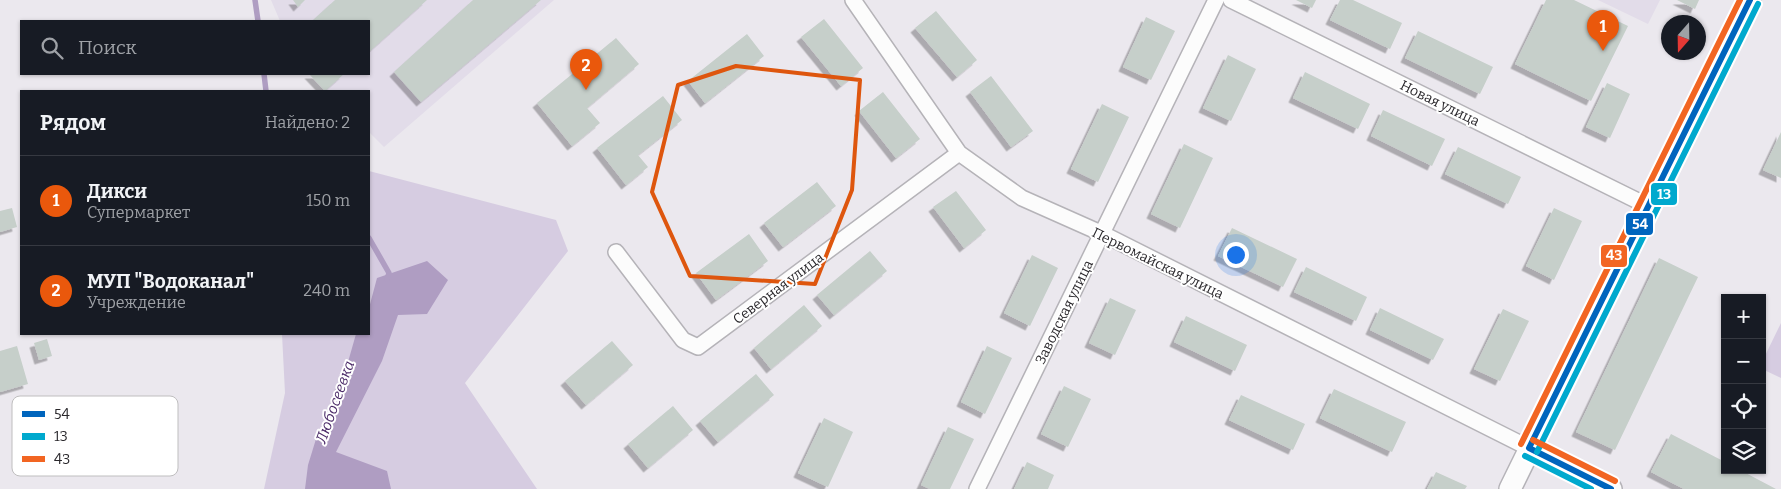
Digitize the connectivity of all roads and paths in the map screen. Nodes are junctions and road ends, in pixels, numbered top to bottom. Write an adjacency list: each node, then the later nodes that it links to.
1 (853, 0): 5 (street, Первомайская улица)
2 (1216, 0): 7 (street, Заводская улица)
3 (1231, 0): 6 (street, Новая улица)
4 (1750, 0): 6 (street)
5 (960, 152): 7 (street, Первомайская улица); 8 (street, Северная улица)
6 (1648, 206): 9 (street)
7 (1102, 234): 9 (street, Первомайская улица); 10 (street, Заводская улица)
8 (616, 252)
9 (1529, 448): 11 (street); 12 (street)
10 (977, 489)
11 (1510, 489)
12 (1611, 489)

